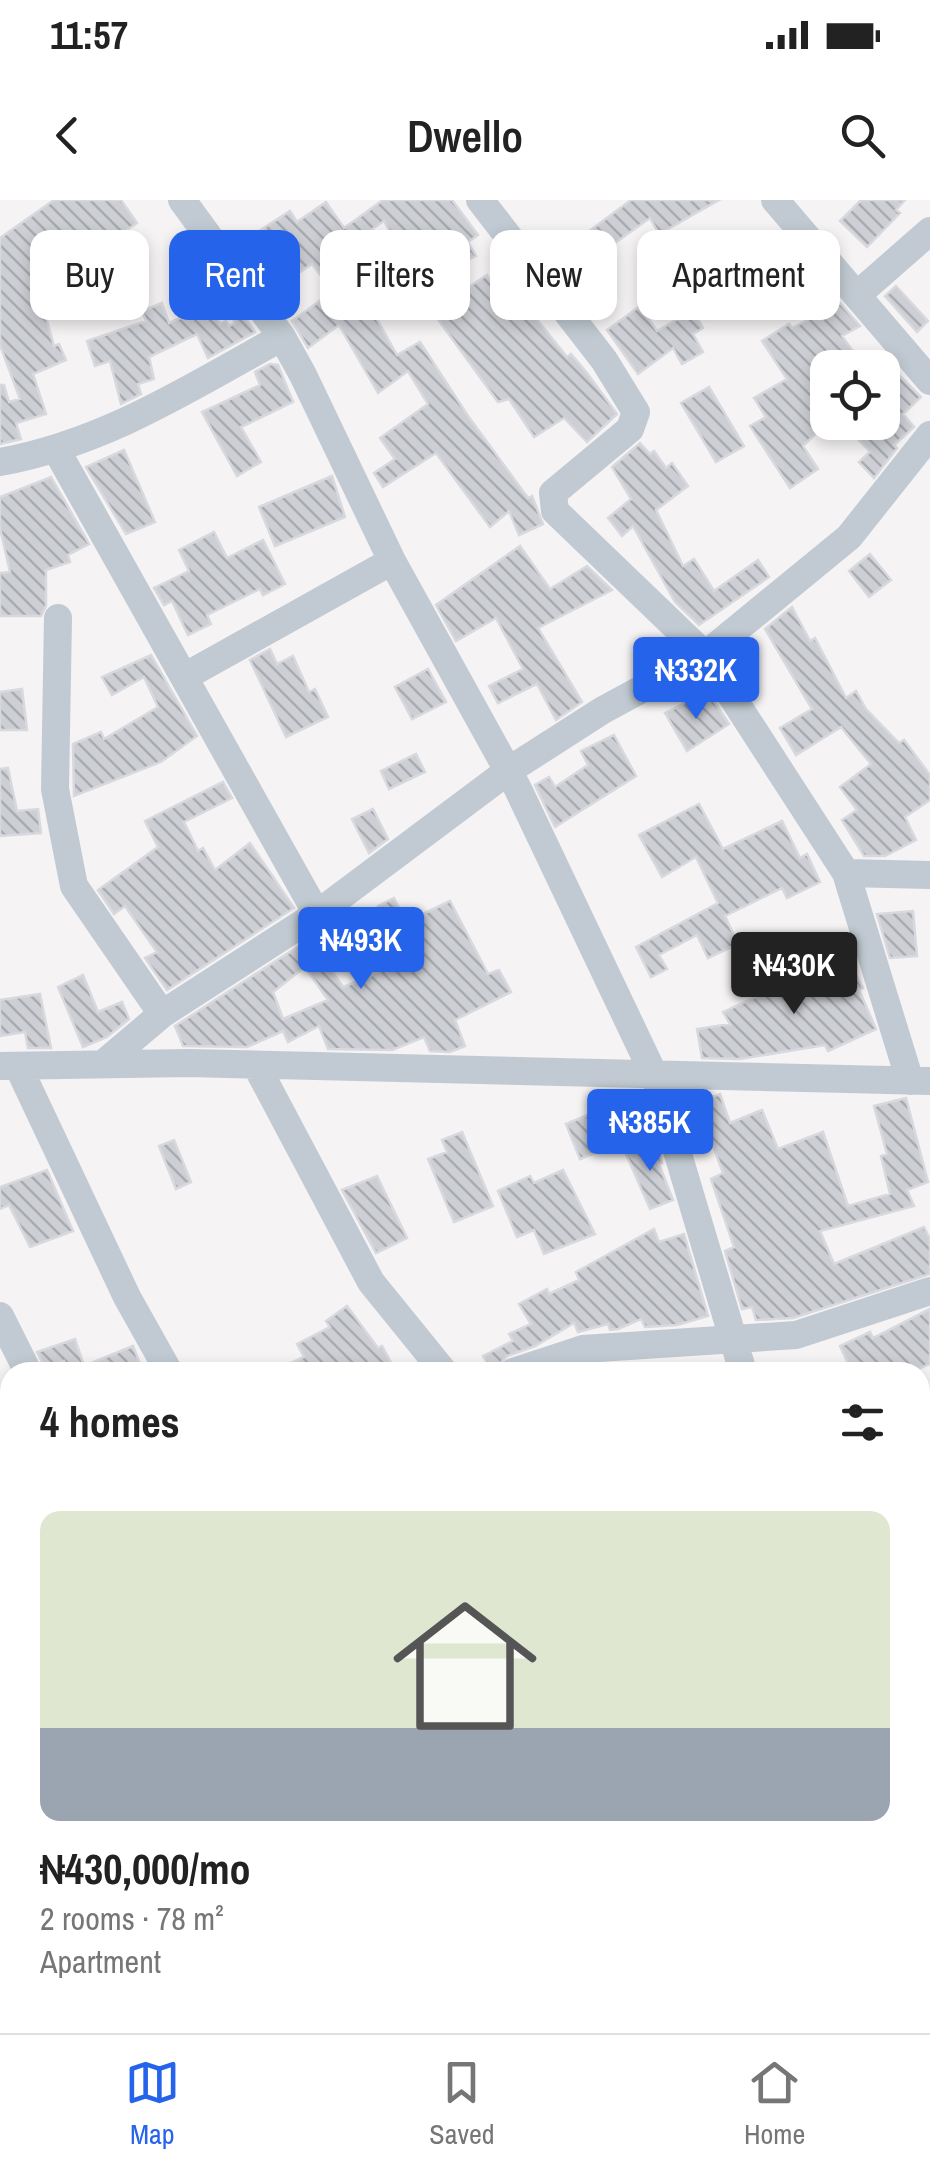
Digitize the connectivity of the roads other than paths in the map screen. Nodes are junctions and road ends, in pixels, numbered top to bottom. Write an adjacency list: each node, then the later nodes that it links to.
1 (182, 200): 6 (street)
2 (480, 200): 13 (street)
3 (774, 200): 5 (street)
4 (930, 231): 5 (street)
5 (857, 295): 7 (street)
6 (282, 337): 9 (street); 11 (street)
7 (930, 381)
8 (930, 434): 13 (street)
9 (57, 452): 10 (street); 14 (street)
10 (0, 462)
11 (392, 561): 14 (street); 15 (street)
12 (58, 618): 19 (street)
13 (705, 655): 15 (street); 16 (street)
14 (184, 677): 18 (street)
15 (508, 772): 18 (street); 23 (street)
16 (846, 874): 17 (street); 24 (street)
17 (930, 875)
18 (318, 914): 19 (street)
19 (162, 1014): 20 (street)
20 (103, 1064): 21 (street); 22 (street)
21 (256, 1065): 23 (street); 30 (street)
22 (9, 1066): 29 (street)
23 (655, 1077): 24 (street); 27 (street)
24 (920, 1081)
25 (930, 1291): 27 (street)
26 (0, 1316): 28 (street)
27 (735, 1338): 31 (street); 32 (street)
28 (23, 1362)
29 (164, 1362)
30 (436, 1362)
31 (545, 1362)
32 (741, 1362)

